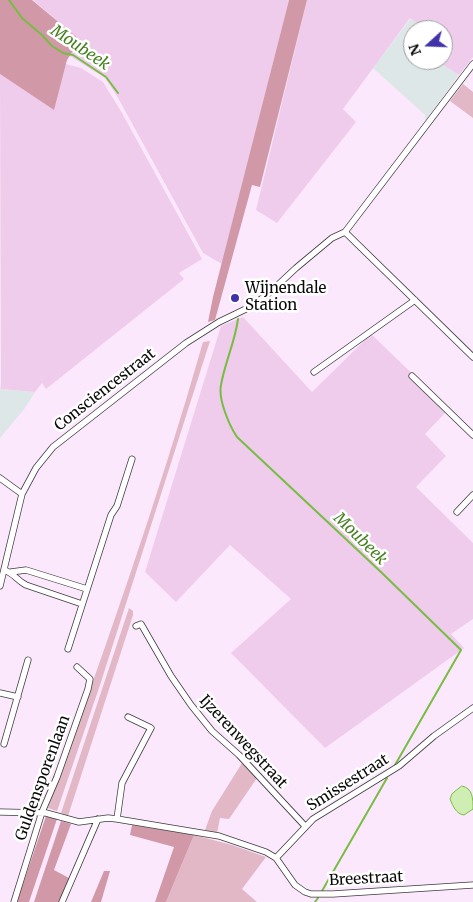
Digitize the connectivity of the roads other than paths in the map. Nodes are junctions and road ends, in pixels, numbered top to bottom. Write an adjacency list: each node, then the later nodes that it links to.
1 (473, 64): 2 (street)
2 (345, 232): 3 (street); 10 (street, Consciencestraat)
3 (415, 300): 4 (street); 5 (street)
4 (473, 357)
5 (314, 372)
6 (412, 376): 7 (street)
7 (473, 435)
8 (132, 459): 16 (street)
9 (0, 478): 10 (street)
10 (22, 494): 13 (street, Consciencestraat)
11 (473, 495): 12 (street)
12 (457, 512)
13 (4, 570): 14 (street); 15 (street, Consciencestraat)
14 (11, 572): 16 (street); 17 (street)
15 (0, 586)
16 (87, 589): 17 (street)
17 (82, 604): 19 (street)
18 (136, 626): 31 (street, Ijzerenwegstraat)
19 (68, 649)
20 (28, 660): 23 (street)
21 (77, 667): 28 (street, Guldensporenlaan)
22 (0, 693): 23 (street)
23 (18, 697): 26 (street)
24 (473, 708): 31 (street, Smissestraat)
25 (128, 717): 30 (street)
26 (4, 744)
27 (0, 812): 28 (street)
28 (44, 812): 29 (street); 34 (street, Guldensporenlaan)
29 (98, 819): 30 (street); 35 (street)
30 (117, 819): 32 (street)
31 (305, 826): 32 (street, Smissestraat)
32 (276, 858): 33 (street, Breestraat)
33 (473, 885)
34 (14, 902)
35 (62, 902)

